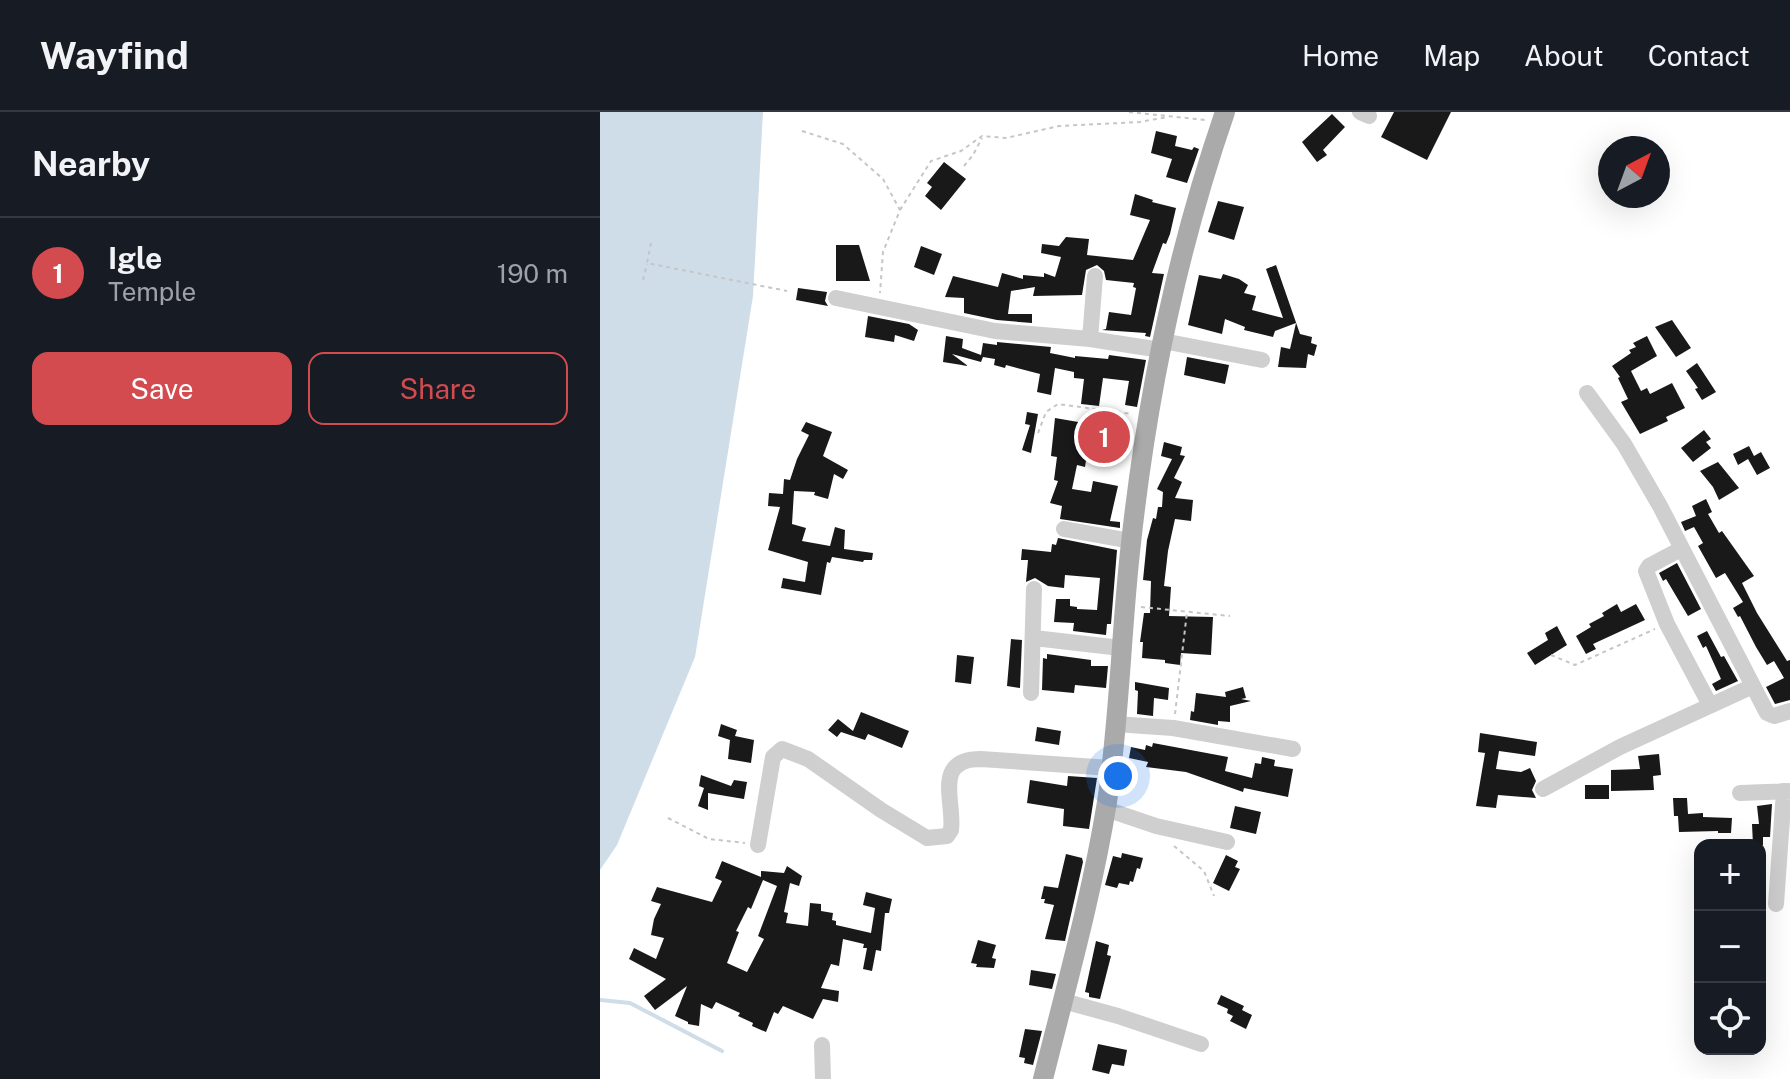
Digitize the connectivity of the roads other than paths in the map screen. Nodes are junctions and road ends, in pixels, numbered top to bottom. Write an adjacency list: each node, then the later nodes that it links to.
1 (1223, 117): 5 (main road)
2 (1095, 276): 4 (street)
3 (836, 298): 4 (street)
4 (1090, 339): 5 (street)
5 (1162, 345): 6 (street); 9 (main road)
6 (1262, 360)
7 (1587, 393): 10 (street)
8 (1064, 529): 9 (street)
9 (1131, 541): 13 (main road)
10 (1681, 549): 14 (street); 16 (street)
11 (1034, 589): 12 (street)
12 (1034, 638): 13 (street); 15 (street)
13 (1121, 648): 18 (main road)
14 (1753, 686): 16 (street); 17 (street)
15 (1031, 693)
16 (1710, 705): 21 (street)
17 (1790, 711)
18 (1115, 724): 19 (street); 20 (main road)
19 (1293, 749)
20 (1111, 768): 24 (main road); 26 (street)
21 (1543, 789)
22 (1787, 791): 23 (street); 27 (street)
23 (1740, 793)
24 (1106, 809): 25 (street); 28 (main road)
25 (1227, 842)
26 (758, 845)
27 (1776, 904)
28 (1063, 1001): 29 (street); 32 (main road)
29 (1201, 1044)
30 (822, 1045): 31 (street)
31 (823, 1079)
32 (1043, 1079)

